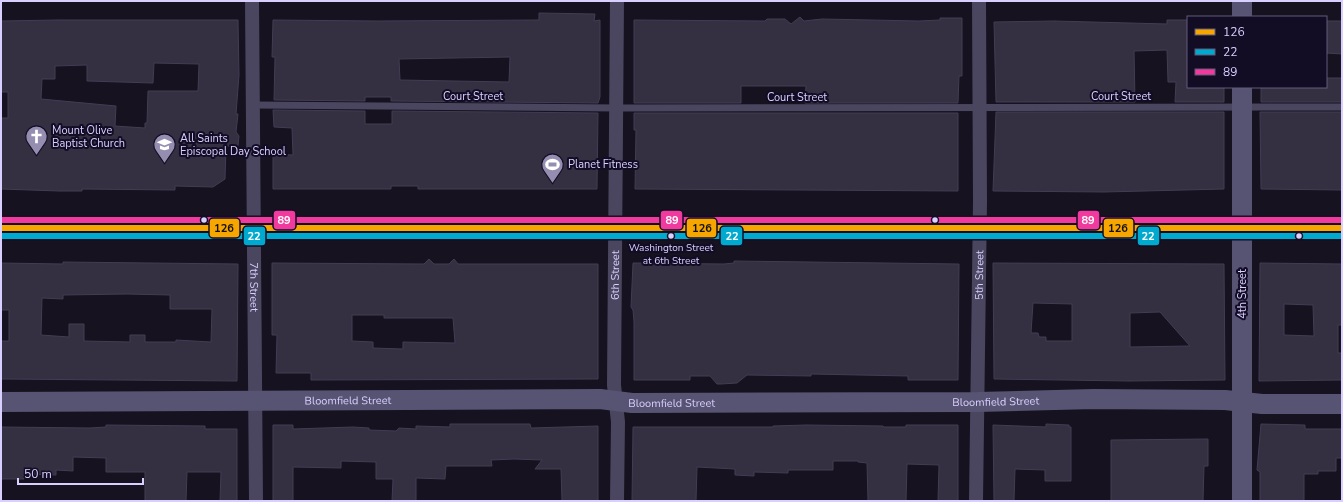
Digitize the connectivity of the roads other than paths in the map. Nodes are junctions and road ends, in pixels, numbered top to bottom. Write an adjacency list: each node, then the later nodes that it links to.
1 (252, 1): 7 (street, 7th Street)
2 (617, 1): 11 (street, 6th Street)
3 (979, 1): 8 (street, 5th Street)
4 (1242, 1): 5 (street)
5 (1242, 16)
6 (1242, 88): 9 (street, 4th Street)
7 (253, 105): 11 (lane, Court Street); 14 (street, 7th Street)
8 (980, 107): 9 (lane, Court Street); 11 (lane, Court Street); 12 (street, 5th Street)
9 (1243, 107): 10 (lane, Court Street); 15 (street, 4th Street)
10 (1342, 107)
11 (617, 108): 17 (street, 6th Street)
12 (980, 227): 15 (street); 17 (street); 21 (street, 5th Street)
13 (1, 228): 14 (street)
14 (253, 228): 17 (street); 18 (street, 7th Street)
15 (1241, 228): 16 (street); 22 (street, 4th Street)
16 (1342, 228)
17 (616, 229): 19 (street, 6th Street)
18 (256, 401): 19 (street, Bloomfield Street); 20 (street, Bloomfield Street); 24 (street, 7th Street)
19 (616, 401): 21 (street, Bloomfield Street); 25 (street, 6th Street)
20 (1, 402)
21 (978, 402): 22 (street, Bloomfield Street); 26 (street, 5th Street)
22 (1242, 402): 23 (street, Bloomfield Street); 27 (street, 4th Street)
23 (1342, 404)
24 (256, 501)
25 (616, 501)
26 (976, 501)
27 (1242, 501)

